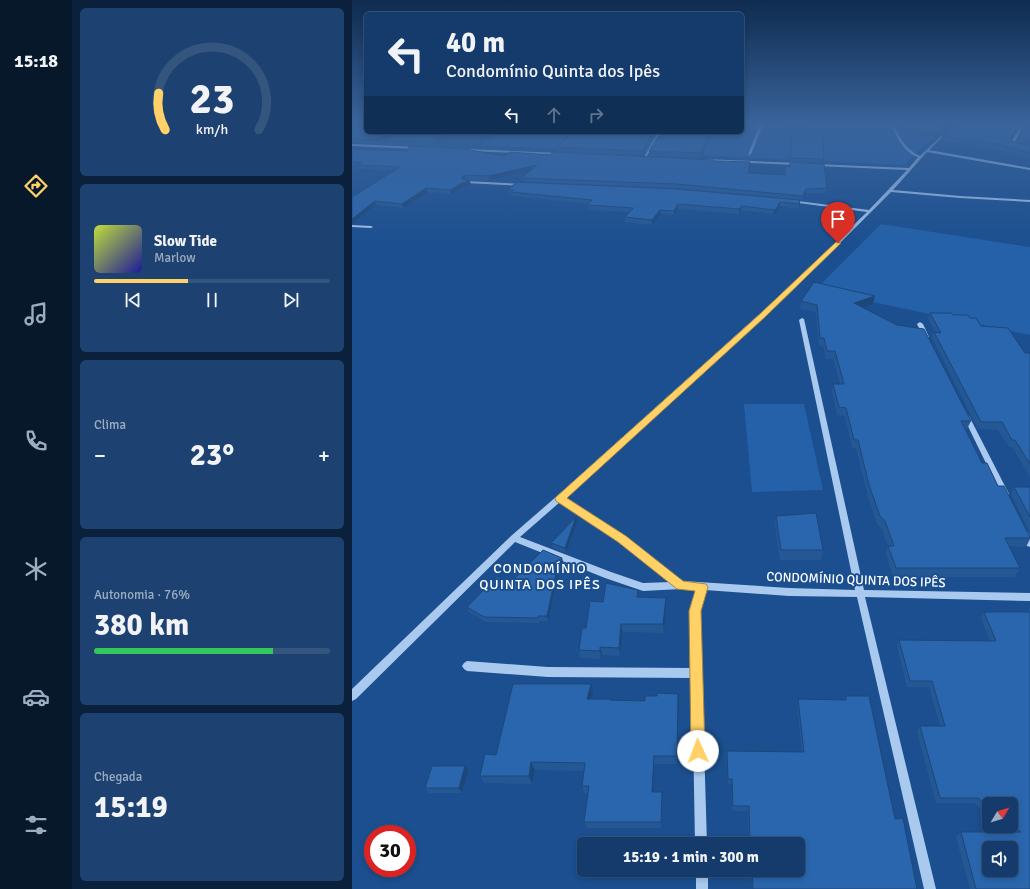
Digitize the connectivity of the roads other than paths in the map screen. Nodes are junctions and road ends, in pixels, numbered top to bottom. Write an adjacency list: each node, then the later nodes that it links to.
1 (787, 163): 4 (street)
2 (915, 163): 6 (street)
3 (998, 163): 7 (street)
4 (800, 164)
5 (808, 164): 6 (street)
6 (910, 169): 10 (street)
7 (1030, 169)
8 (466, 182): 9 (street)
9 (528, 185)
10 (890, 191): 12 (street); 13 (street)
11 (784, 200): 13 (street)
12 (1030, 201)
13 (870, 211): 20 (street)
14 (352, 226): 15 (street)
15 (370, 228)
16 (802, 320): 27 (street)
17 (920, 324): 18 (street)
18 (930, 344)
19 (964, 412): 21 (street)
20 (560, 498): 23 (street); 25 (street)
21 (1009, 502)
22 (1023, 530): 24 (street)
23 (514, 538): 25 (street, CONDOMÍNIO QUINTA DOS IPÊS); 31 (street)
24 (1030, 544)
25 (681, 585): 26 (street, CONDOMÍNIO QUINTA DOS IPÊS)
26 (702, 587): 27 (street, CONDOMÍNIO QUINTA DOS IPÊS); 30 (street)
27 (860, 593): 28 (street, CONDOMÍNIO QUINTA DOS IPÊS); 35 (street)
28 (1030, 597)
29 (467, 666): 30 (street)
30 (696, 673): 32 (street)
31 (352, 696)
32 (701, 837)
33 (702, 877): 34 (street)
34 (702, 889)
35 (930, 889)

